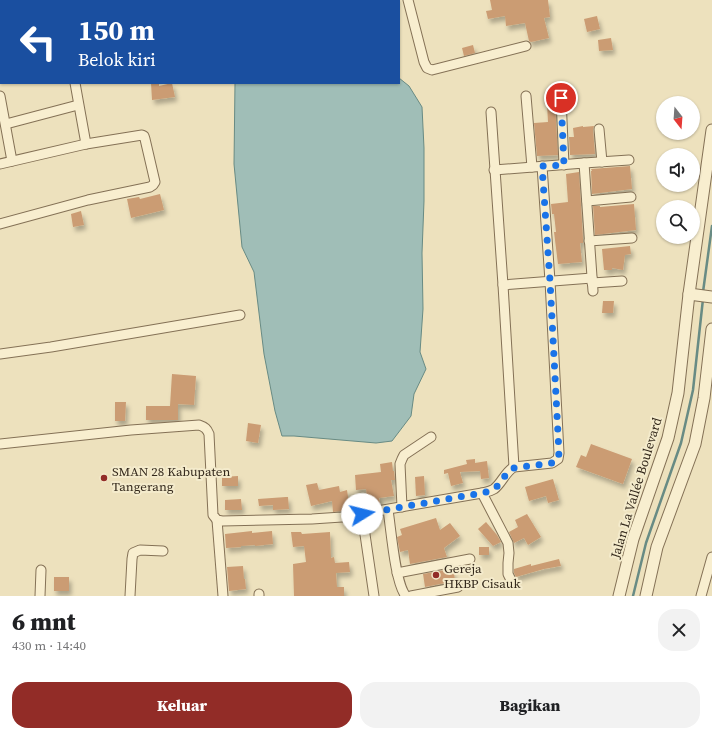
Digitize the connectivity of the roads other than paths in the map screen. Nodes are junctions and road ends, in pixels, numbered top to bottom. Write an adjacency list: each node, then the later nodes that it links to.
1 (408, 0): 2 (street)
2 (526, 46)
3 (75, 84): 7 (street)
4 (0, 96): 9 (street)
5 (526, 96): 20 (street)
6 (561, 98): 18 (street)
7 (78, 105): 9 (street); 12 (street)
8 (490, 112): 21 (street)
9 (6, 124): 14 (street)
10 (599, 129): 15 (street)
11 (712, 130): 31 (street, Jalan La Vallée Boulevard)
12 (86, 144): 14 (street); 24 (street)
13 (628, 160): 15 (street)
14 (12, 161): 16 (street)
15 (602, 162): 17 (street)
16 (0, 164)
17 (584, 164): 18 (street); 23 (street)
18 (564, 165): 19 (street)
19 (542, 166): 20 (street); 27 (street)
20 (532, 167): 21 (street)
21 (494, 170): 30 (street)
22 (631, 197): 23 (street)
23 (587, 201): 26 (street)
24 (0, 224)
25 (632, 238): 26 (street)
26 (590, 241): 29 (street)
27 (550, 281): 29 (street); 30 (street); 38 (street)
28 (622, 281): 29 (street)
29 (592, 284)
30 (502, 285): 38 (street)
31 (689, 294): 32 (street); 57 (street, Jalan La Vallée Boulevard)
32 (712, 297)
33 (240, 315): 35 (street)
34 (712, 328): 58 (street)
35 (0, 354)
36 (431, 437): 40 (street)
37 (0, 444): 43 (street)
38 (514, 468): 39 (street)
39 (482, 493): 40 (street); 49 (street)
40 (402, 507): 41 (street)
41 (388, 510): 42 (street); 48 (street)
42 (362, 514): 43 (street); 54 (street)
43 (217, 520): 53 (street)
44 (163, 551): 52 (street)
45 (712, 557): 59 (street)
46 (470, 559): 48 (street)
47 (41, 570): 51 (street)
48 (397, 572): 55 (street)
49 (512, 582)
50 (458, 587): 56 (street)
51 (40, 596)
52 (130, 596)
53 (223, 596)
54 (374, 596)
55 (406, 596)
56 (411, 596)
57 (619, 596)
58 (646, 596)
59 (700, 596)

